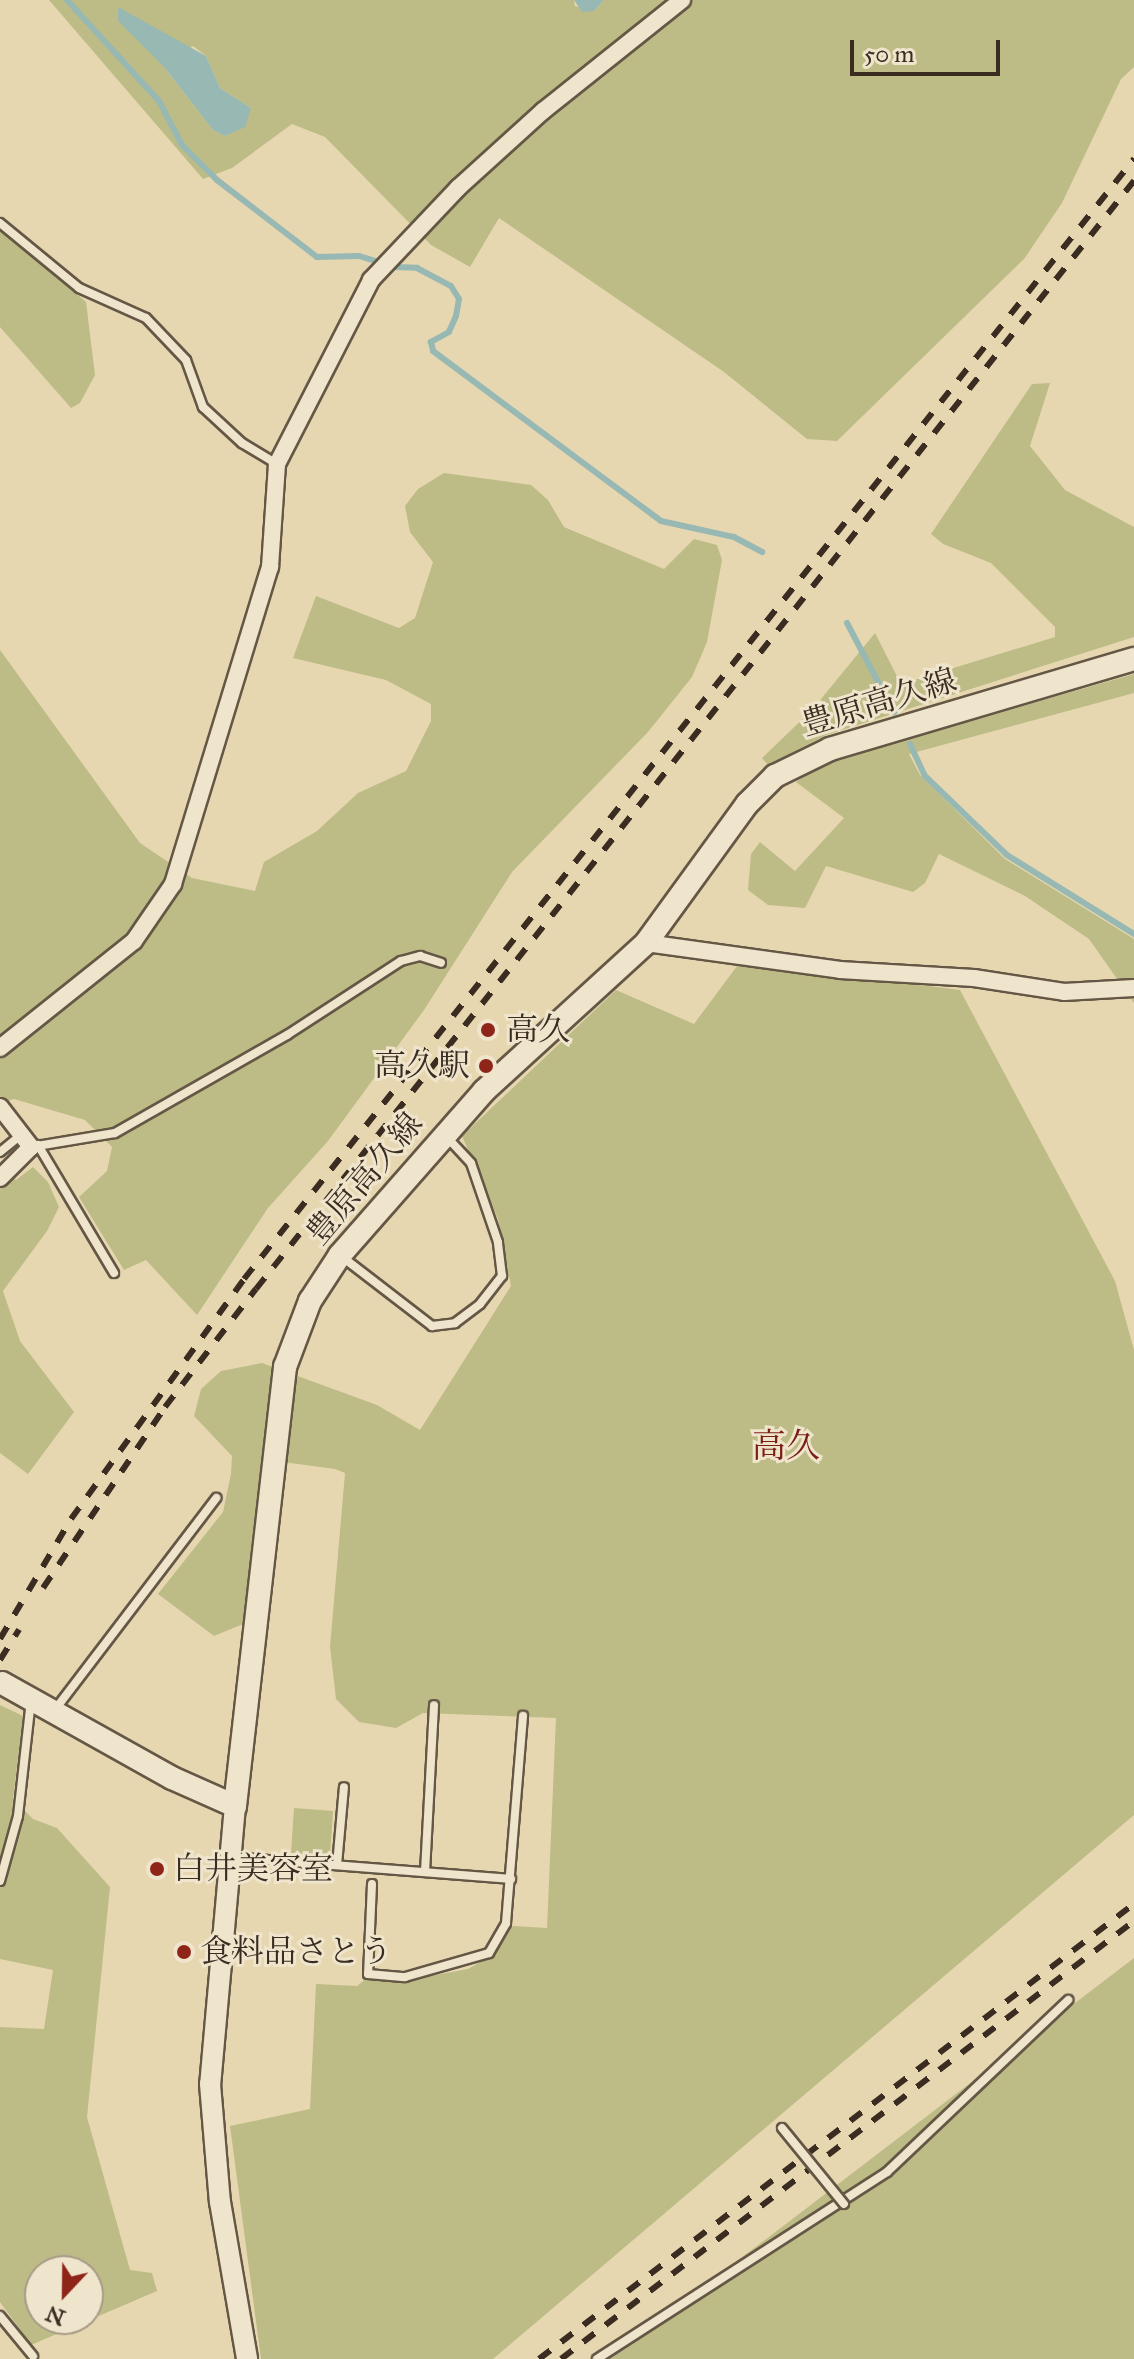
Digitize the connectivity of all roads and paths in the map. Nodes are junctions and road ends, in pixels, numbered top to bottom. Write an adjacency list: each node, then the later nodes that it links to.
1 (682, 0): 3 (street)
2 (0, 223): 3 (lane)
3 (277, 464): 8 (street)
4 (1134, 659): 5 (main road, 豊原高久線)
5 (646, 943): 7 (street); 10 (main road, 豊原高久線)
6 (441, 963): 11 (lane)
7 (1134, 988)
8 (0, 1048)
9 (0, 1107): 11 (street)
10 (444, 1134): 14 (main road, 豊原高久線); 14 (lane)
11 (30, 1142): 12 (lane); 13 (street); 15 (lane)
12 (0, 1152)
13 (0, 1178)
14 (340, 1255): 23 (main road, 豊原高久線)
15 (114, 1273)
16 (216, 1498): 20 (lane)
17 (2, 1683): 18 (main road)
18 (31, 1700): 20 (main road); 28 (lane)
19 (434, 1705): 26 (lane)
20 (52, 1712): 23 (main road)
21 (523, 1716): 27 (lane)
22 (344, 1787): 25 (lane)
23 (235, 1806): 24 (street)
24 (230, 1857): 25 (lane); 35 (street)
25 (337, 1865): 26 (lane)
26 (425, 1872): 27 (lane)
27 (511, 1879): 29 (lane)
28 (0, 1881)
29 (372, 1884)
30 (1068, 2000): 32 (lane)
31 (782, 2128): 32 (lane, bridge)
32 (844, 2204): 36 (lane)
33 (0, 2316): 34 (lane)
34 (33, 2356)
35 (247, 2359)
36 (597, 2359)

